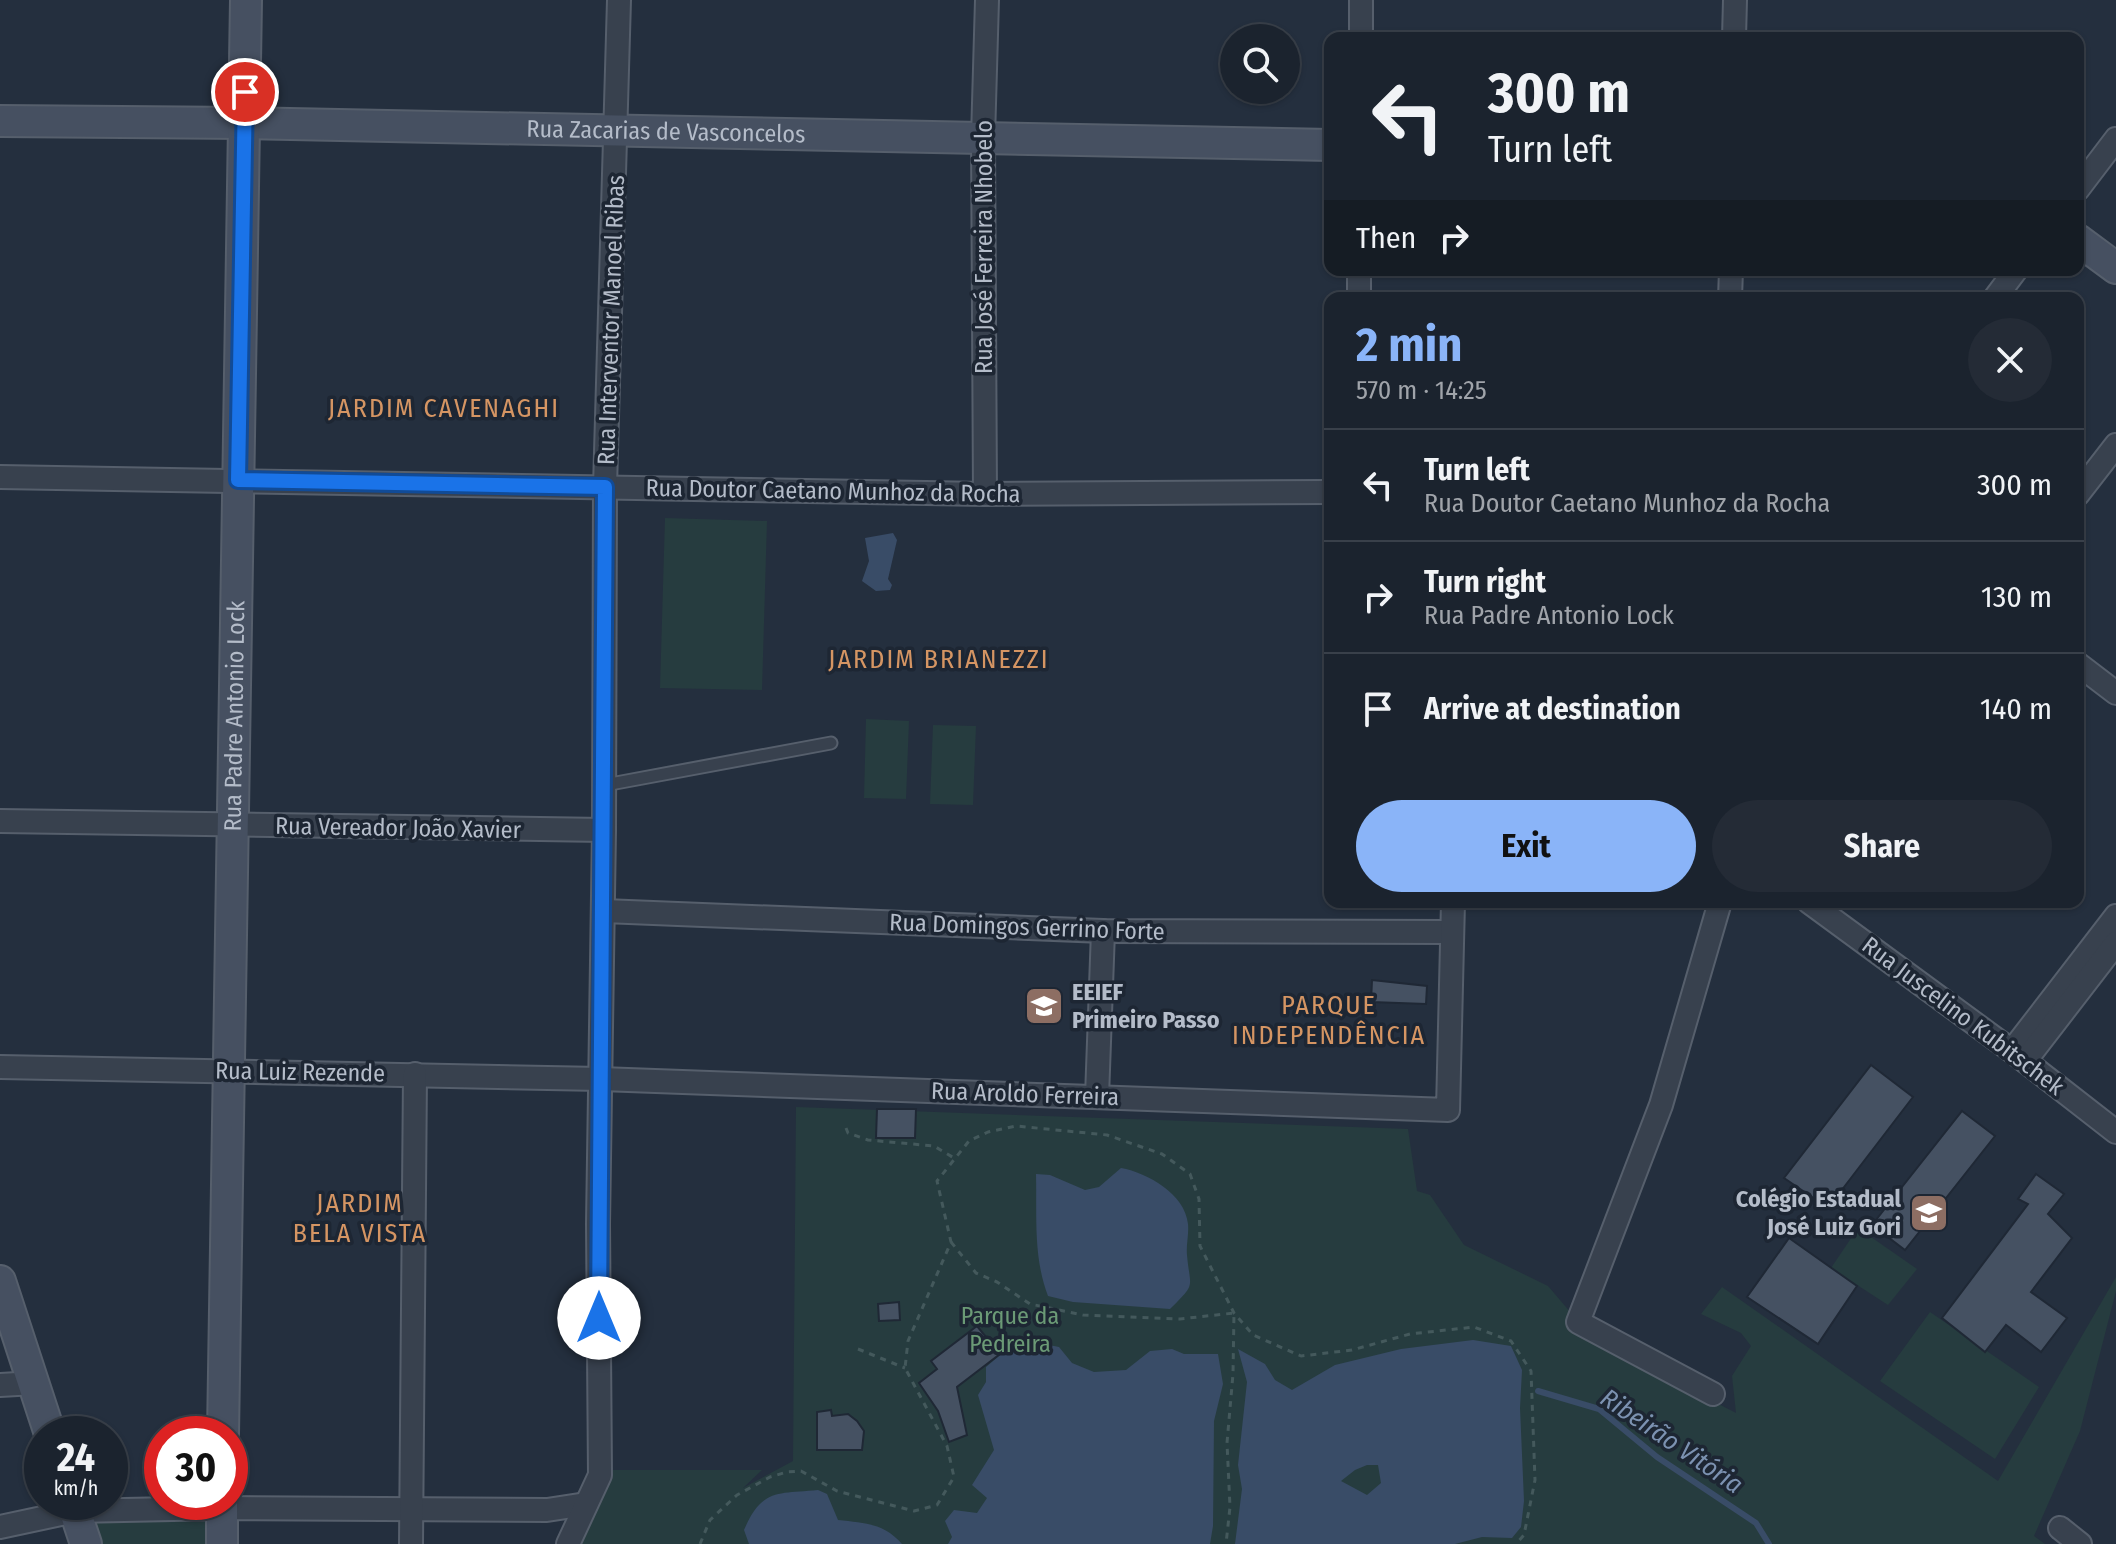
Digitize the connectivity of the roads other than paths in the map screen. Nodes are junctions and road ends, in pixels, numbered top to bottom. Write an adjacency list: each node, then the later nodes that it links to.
1 (246, 0): 9 (main road, Rua Padre Antonio Lock)
2 (619, 0): 10 (street, Rua Interventor Manoel Ribas)
3 (987, 0): 11 (street, Rua José Ferreira Nhobelo)
4 (1361, 0): 6 (street)
5 (1735, 0): 7 (street)
6 (1361, 32)
7 (1734, 32)
8 (0, 121): 9 (main road, Rua Zacarias de Vasconcelos)
9 (244, 123): 10 (main road, Rua Zacarias de Vasconcelos); 19 (main road, Rua Padre Antonio Lock)
10 (617, 130): 11 (main road, Rua Zacarias de Vasconcelos); 21 (street, Rua Interventor Manoel Ribas)
11 (983, 138): 13 (main road, Rua Zacarias de Vasconcelos); 23 (street, Rua José Ferreira Nhobelo)
12 (2116, 139): 14 (street)
13 (1324, 145)
14 (2084, 181)
15 (2084, 244): 16 (main road)
16 (2116, 268)
17 (2116, 445): 20 (street)
18 (0, 477): 19 (street, Rua Doutor Caetano Munhoz da Rocha)
19 (238, 480): 21 (street, Rua Doutor Caetano Munhoz da Rocha); 29 (main road, Rua Padre Antonio Lock)
20 (2084, 486)
21 (605, 487): 23 (street, Rua Doutor Caetano Munhoz da Rocha); 27 (street, Rua Interventor Manoel Ribas)
22 (1324, 492): 23 (street, Rua Doutor Caetano Munhoz da Rocha)
23 (985, 494)
24 (2084, 669): 25 (street)
25 (2116, 693)
26 (831, 743): 27 (lane)
27 (605, 785): 30 (street, Rua Interventor Manoel Ribas)
28 (0, 821): 29 (street, Rua Vereador João Xavier)
29 (234, 826): 30 (street, Rua Vereador João Xavier); 41 (main road, Rua Padre Antonio Lock)
30 (604, 830): 34 (street, Rua Interventor Manoel Ribas)
31 (1453, 908): 37 (street)
32 (1718, 908): 49 (street)
33 (1817, 908): 39 (street, Rua Juscelino Kubitschek)
34 (604, 911): 36 (street, Rua Domingos Gerrino Forte); 43 (street, Rua Interventor Manoel Ribas)
35 (2116, 916): 39 (street)
36 (1103, 931): 37 (street, Rua Domingos Gerrino Forte); 44 (street)
37 (1451, 932): 44 (street, Rua Aroldo Ferreira)
38 (2116, 943): 39 (street)
39 (2018, 1056): 45 (street, Rua Juscelino Kubitschek)
40 (0, 1067): 41 (street, Rua Luiz Rezende)
41 (229, 1072): 42 (street, Rua Luiz Rezende); 51 (main road, Rua Padre Antonio Lock)
42 (415, 1074): 43 (street, Rua Luiz Rezende); 54 (street)
43 (601, 1079): 44 (street, Rua Aroldo Ferreira); 52 (street, Rua Interventor Manoel Ribas)
44 (1097, 1097)
45 (2116, 1132)
46 (0, 1281): 47 (main road)
47 (35, 1383): 48 (street); 50 (main road)
48 (0, 1385)
49 (1713, 1394)
50 (45, 1416)
51 (223, 1416)
52 (586, 1504): 54 (street); 63 (street, Rua Interventor Manoel Ribas)
53 (248, 1506): 54 (street)
54 (411, 1509): 62 (street)
55 (26, 1520): 58 (street)
56 (78, 1520): 60 (main road)
57 (222, 1520): 61 (main road)
58 (0, 1527)
59 (2060, 1528): 64 (street)
60 (86, 1544)
61 (222, 1544)
62 (411, 1544)
63 (568, 1544)
64 (2080, 1544)

